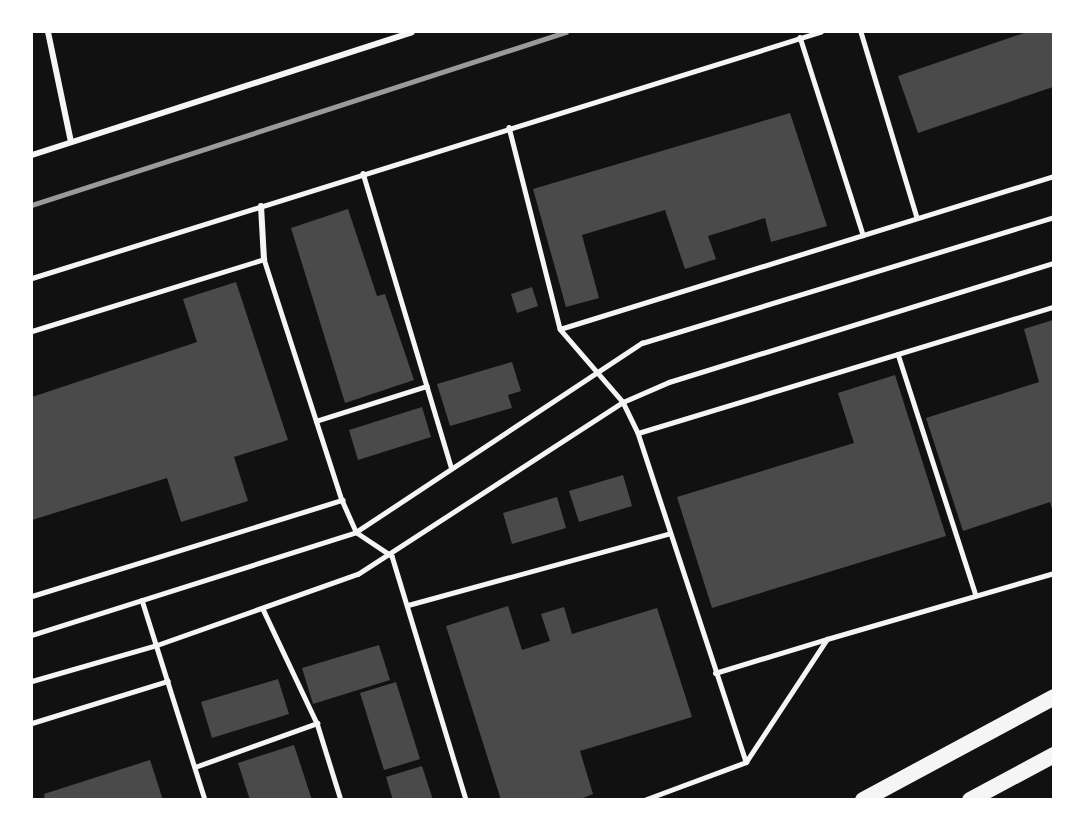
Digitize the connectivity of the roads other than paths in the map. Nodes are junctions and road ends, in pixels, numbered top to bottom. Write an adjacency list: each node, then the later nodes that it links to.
1 (48, 32): 7 (street)
2 (412, 32): 7 (street)
3 (820, 32): 5 (lane)
4 (861, 32): 13 (lane)
5 (801, 38): 6 (lane); 14 (lane)
6 (509, 127): 9 (lane); 19 (lane)
7 (72, 142): 8 (street)
8 (32, 155)
9 (363, 173): 11 (lane); 23 (lane)
10 (1053, 176): 13 (lane)
11 (261, 206): 15 (street); 17 (lane)
12 (1053, 217): 22 (lane)
13 (917, 218): 14 (lane)
14 (863, 235): 19 (lane)
15 (264, 260): 20 (lane); 25 (lane)
16 (1053, 263): 24 (lane)
17 (32, 278)
18 (1053, 307): 21 (lane)
19 (560, 329): 22 (lane)
20 (32, 331)
21 (898, 354): 26 (lane); 33 (lane)
22 (594, 373): 24 (lane); 27 (lane)
23 (427, 386): 25 (lane); 27 (lane)
24 (623, 402): 26 (lane); 31 (lane)
25 (316, 421): 28 (lane)
26 (638, 434): 30 (lane)
27 (451, 467): 29 (lane)
28 (342, 500): 29 (lane); 34 (lane)
29 (356, 532): 31 (lane); 35 (lane)
30 (667, 534): 36 (lane); 41 (lane)
31 (392, 556): 36 (lane); 37 (lane)
32 (1053, 573): 33 (lane)
33 (976, 595): 39 (lane)
34 (32, 596)
35 (142, 600): 38 (lane); 40 (lane)
36 (408, 604): 52 (lane)
37 (263, 609): 40 (lane); 46 (lane)
38 (32, 635)
39 (826, 639): 41 (lane); 48 (lane)
40 (157, 645): 42 (lane); 43 (lane)
41 (715, 673): 48 (lane)
42 (32, 681)
43 (168, 681): 45 (lane); 49 (lane)
44 (1053, 697): 54 (highway)
45 (32, 723)
46 (317, 723): 49 (lane); 51 (lane)
47 (1053, 755): 55 (highway)
48 (746, 762): 53 (lane)
49 (195, 767): 50 (lane)
50 (205, 800)
51 (341, 800)
52 (466, 800)
53 (644, 800)
54 (863, 800)
55 (970, 800)

